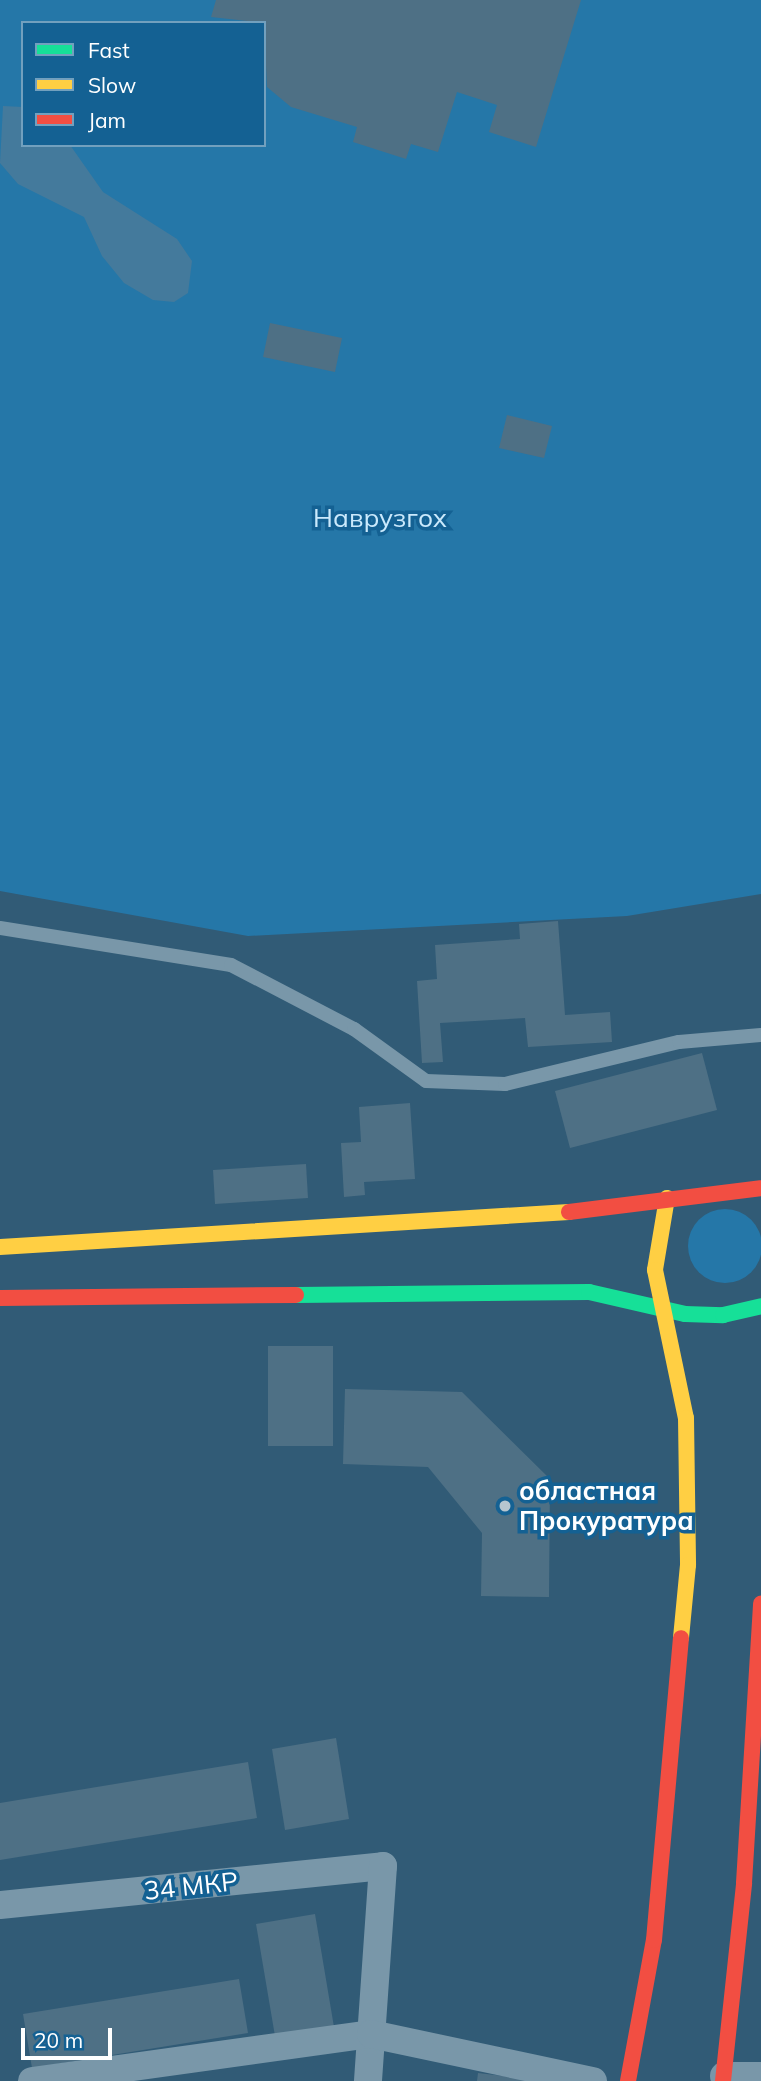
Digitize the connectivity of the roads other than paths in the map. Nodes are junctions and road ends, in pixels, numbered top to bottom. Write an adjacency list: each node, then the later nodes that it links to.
1 (0, 928): 2 (lane)
2 (761, 1035)
3 (761, 1188): 4 (main road)
4 (667, 1198): 5 (main road); 7 (main road)
5 (0, 1247)
6 (0, 1298): 7 (main road)
7 (661, 1305): 8 (main road); 17 (main road)
8 (761, 1306)
9 (761, 1604): 13 (main road)
10 (0, 1905): 11 (street, 34 МКР)
11 (371, 2034): 14 (street); 15 (street); 16 (street)
12 (761, 2076): 13 (street)
13 (723, 2079)
14 (32, 2081)
15 (368, 2081)
16 (593, 2081)
17 (628, 2081)

